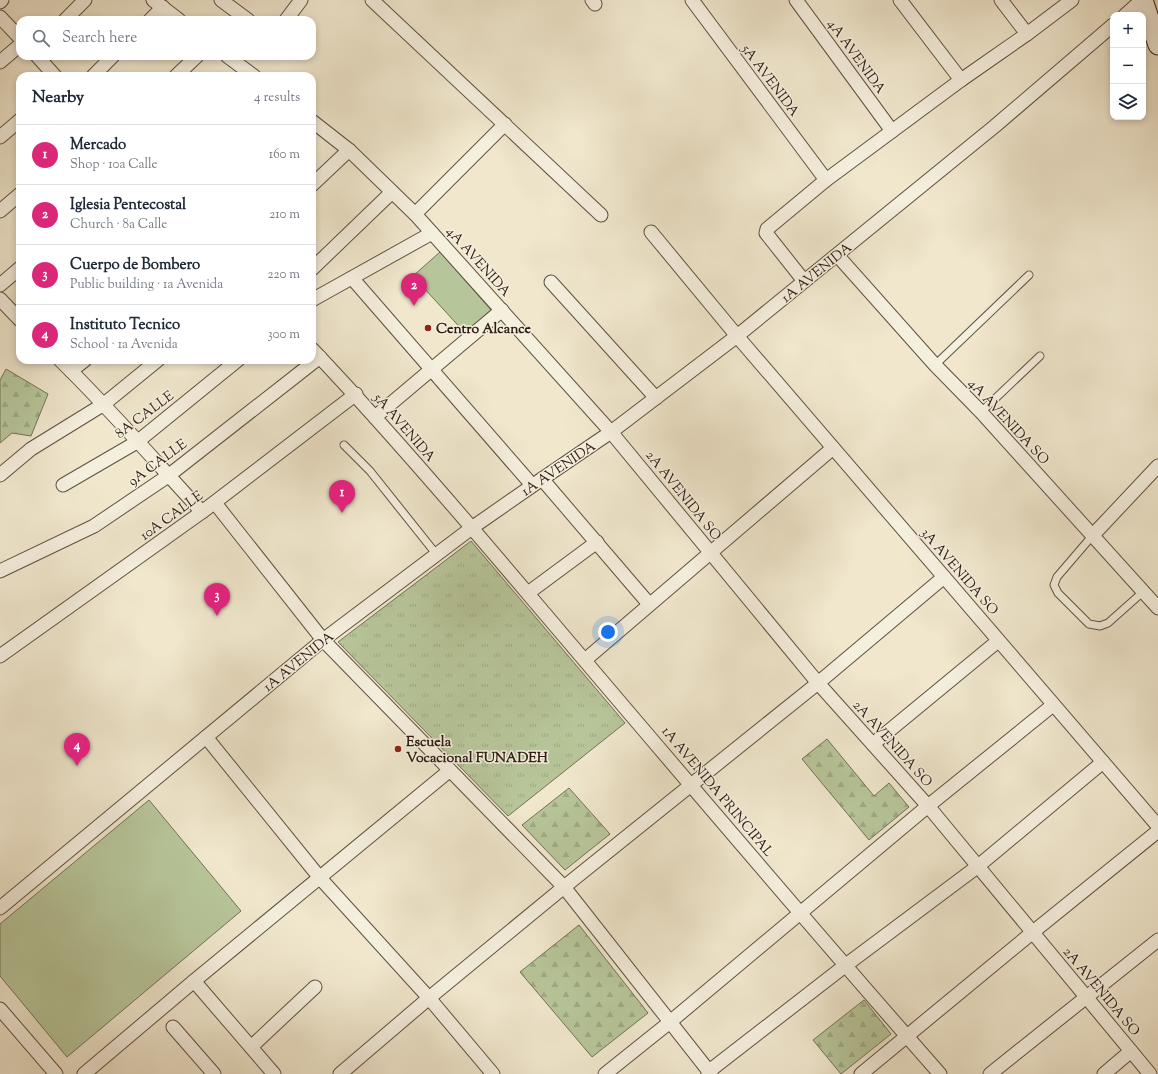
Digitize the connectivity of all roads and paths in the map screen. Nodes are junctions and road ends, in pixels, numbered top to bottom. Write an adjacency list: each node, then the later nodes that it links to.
1 (2, 0): 12 (street)
2 (85, 0): 15 (street)
3 (220, 0): 18 (street)
4 (301, 0): 19 (street)
5 (372, 0): 38 (street)
6 (692, 0): 42 (street, 5A AVENIDA)
7 (796, 0): 39 (street, 4A AVENIDA)
8 (900, 0): 35 (street)
9 (1001, 0): 23 (street)
10 (1072, 0): 23 (street)
11 (1142, 0): 14 (street); 24 (street)
12 (0, 2)
13 (158, 4): 16 (street); 17 (street)
14 (1128, 12)
15 (69, 16)
16 (152, 16)
17 (174, 16)
18 (242, 16)
19 (289, 16)
20 (0, 17): 22 (street)
21 (1110, 28): 51 (street, 1A AVENIDA)
22 (16, 34)
23 (1027, 34): 35 (street)
24 (1158, 45)
25 (16, 48): 30 (street)
26 (41, 60): 31 (street)
27 (109, 60): 32 (street)
28 (193, 60): 33 (street)
29 (232, 60): 34 (street)
30 (0, 62)
31 (51, 72)
32 (97, 72)
33 (180, 72)
34 (249, 72)
35 (961, 80): 39 (street)
36 (16, 123): 40 (street)
37 (316, 124): 41 (street, 4A AVENIDA)
38 (505, 124): 47 (street); 48 (street)
39 (892, 131): 42 (street)
40 (0, 137)
41 (349, 150): 43 (street); 44 (street, 4A AVENIDA)
42 (826, 180): 56 (street)
43 (316, 181)
44 (392, 192): 47 (street, 4A AVENIDA); 52 (street)
45 (16, 197): 46 (street)
46 (0, 211)
47 (415, 214): 50 (street, 4A AVENIDA)
48 (601, 215)
49 (651, 232): 63 (street, 3A AVENIDA SO)
50 (432, 233): 55 (street); 61 (street, 4A AVENIDA)
51 (837, 255): 56 (street, 1A AVENIDA); 71 (street, 4A AVENIDA SO)
52 (316, 265)
53 (16, 271): 58 (street)
54 (1029, 275): 71 (lane)
55 (352, 278): 59 (street); 72 (street)
56 (804, 281): 63 (street, 1A AVENIDA)
57 (551, 282): 75 (street)
58 (0, 285)
59 (316, 298)
60 (0, 299): 62 (street)
61 (502, 310): 72 (street); 79 (street, 4A AVENIDA)
62 (16, 316)
63 (737, 336): 75 (street, 1A AVENIDA); 82 (street, 3A AVENIDA SO)
64 (316, 353): 74 (street, 5A AVENIDA)
65 (1040, 356): 77 (lane)
66 (64, 364): 73 (street)
67 (79, 364): 73 (street)
68 (153, 364): 76 (street)
69 (233, 364): 80 (street, 8A CALLE)
70 (303, 364): 85 (street, 9A CALLE)
71 (935, 365): 77 (street, 4A AVENIDA SO)
72 (432, 369): 78 (street); 86 (street)
73 (71, 371): 76 (street)
74 (356, 394): 78 (street, 5A AVENIDA); 88 (street, 10A CALLE)
75 (656, 398): 79 (street, 1A AVENIDA)
76 (104, 404): 80 (street); 84 (street)
77 (981, 412): 91 (street, 4A AVENIDA SO)
78 (375, 417): 90 (street, 5A AVENIDA)
79 (611, 432): 86 (street, 1A AVENIDA); 93 (street, 2A AVENIDA SO)
80 (137, 442): 85 (street); 87 (street, 8A CALLE)
81 (344, 445): 94 (lane)
82 (833, 448): 93 (street); 96 (street, 3A AVENIDA SO)
83 (1158, 466): 91 (street)
84 (0, 475)
85 (168, 476): 89 (street); 95 (street, 9A CALLE)
86 (537, 482): 90 (street, 1A AVENIDA); 92 (street)
87 (64, 485)
88 (215, 503): 89 (street, 10A CALLE); 101 (street)
89 (202, 512): 103 (street, 10A CALLE)
90 (473, 527): 94 (street, 1A AVENIDA); 98 (street, 1A AVENIDA PRINCIPAL)
91 (1093, 535): 97 (street, 4A AVENIDA SO); 97 (lane)
92 (597, 542): 98 (street); 99 (street)
93 (710, 552): 99 (street); 105 (street, 2A AVENIDA SO)
94 (437, 554): 101 (street, 1A AVENIDA)
95 (0, 571)
96 (944, 577): 102 (street, 3A AVENIDA SO); 105 (street)
97 (1144, 592): 100 (street, 4A AVENIDA SO)
98 (528, 593): 104 (street, 1A AVENIDA PRINCIPAL)
99 (649, 604): 104 (street)
100 (1158, 608)
101 (323, 640): 107 (street, 1A AVENIDA); 110 (street)
102 (998, 641): 106 (street, 3A AVENIDA SO); 108 (street)
103 (0, 656)
104 (585, 660): 111 (street, 1A AVENIDA PRINCIPAL)
105 (818, 683): 108 (street, 2A AVENIDA SO); 111 (street)
106 (1053, 705): 109 (street, 3A AVENIDA SO); 112 (street)
107 (206, 737): 116 (street); 118 (street, 1A AVENIDA)
108 (873, 744): 112 (street, 2A AVENIDA SO)
109 (1103, 762): 113 (street, 3A AVENIDA SO); 115 (street)
110 (449, 771): 116 (street); 117 (street)
111 (692, 785): 117 (street); 119 (street, 1A AVENIDA PRINCIPAL)
112 (928, 806): 115 (street, 2A AVENIDA SO); 119 (street)
113 (1158, 826)
114 (1158, 831): 120 (street)
115 (977, 866): 120 (street, 2A AVENIDA SO); 122 (street)
116 (320, 878): 123 (street); 126 (street)
117 (564, 887): 126 (street); 128 (street)
118 (0, 908)
119 (800, 913): 122 (street, 1A AVENIDA PRINCIPAL); 128 (street)
120 (1033, 932): 125 (street, 2A AVENIDA SO); 130 (street)
121 (1158, 940): 125 (street)
122 (846, 965): 130 (street, 1A AVENIDA PRINCIPAL); 133 (street)
123 (194, 981): 131 (street); 135 (street)
124 (315, 987): 131 (street)
125 (1086, 997): 132 (street, 2A AVENIDA SO); 143 (street)
126 (429, 998): 138 (street); 139 (street)
127 (0, 1009): 134 (street)
128 (670, 1022): 133 (street); 140 (street)
129 (172, 1027): 136 (street)
130 (907, 1036): 141 (street); 142 (street, 1A AVENIDA PRINCIPAL)
131 (251, 1047): 137 (street)
132 (1131, 1050): 144 (street); 145 (street, 2A AVENIDA SO)
133 (709, 1073)
134 (56, 1074)
135 (84, 1074)
136 (214, 1074)
137 (274, 1074)
138 (340, 1074)
139 (493, 1074)
140 (605, 1074)
141 (861, 1074)
142 (940, 1074)
143 (990, 1074)
144 (1104, 1074)
145 (1150, 1074)

